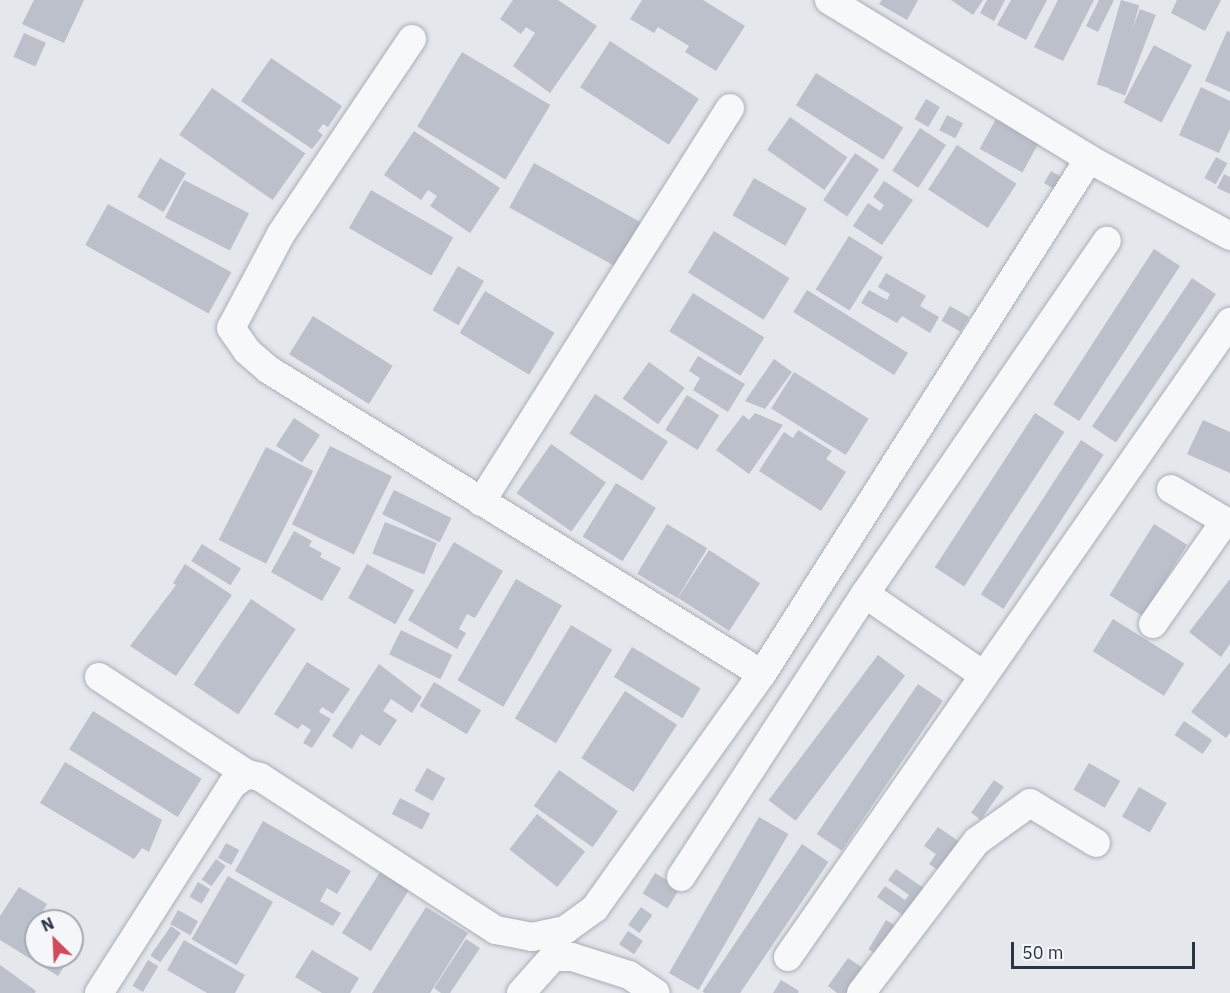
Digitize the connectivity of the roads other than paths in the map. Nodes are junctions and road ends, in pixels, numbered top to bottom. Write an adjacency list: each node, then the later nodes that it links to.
1 (829, 0): 4 (street)
2 (412, 39): 9 (street)
3 (730, 108): 9 (street)
4 (1089, 159): 5 (street); 13 (street)
5 (1230, 236)
6 (1107, 241): 11 (street)
7 (1230, 322): 14 (street)
8 (1171, 489): 10 (street)
9 (481, 502): 13 (street)
10 (1227, 522): 12 (street)
11 (865, 594): 14 (street); 18 (street)
12 (1154, 624)
13 (762, 674): 16 (street)
14 (982, 674): 19 (street)
15 (99, 677): 16 (street)
16 (248, 774): 20 (street)
17 (1096, 843): 23 (street)
18 (681, 877)
19 (788, 957)
20 (99, 993)
21 (521, 993): 22 (street)
22 (656, 993)
23 (861, 993)

